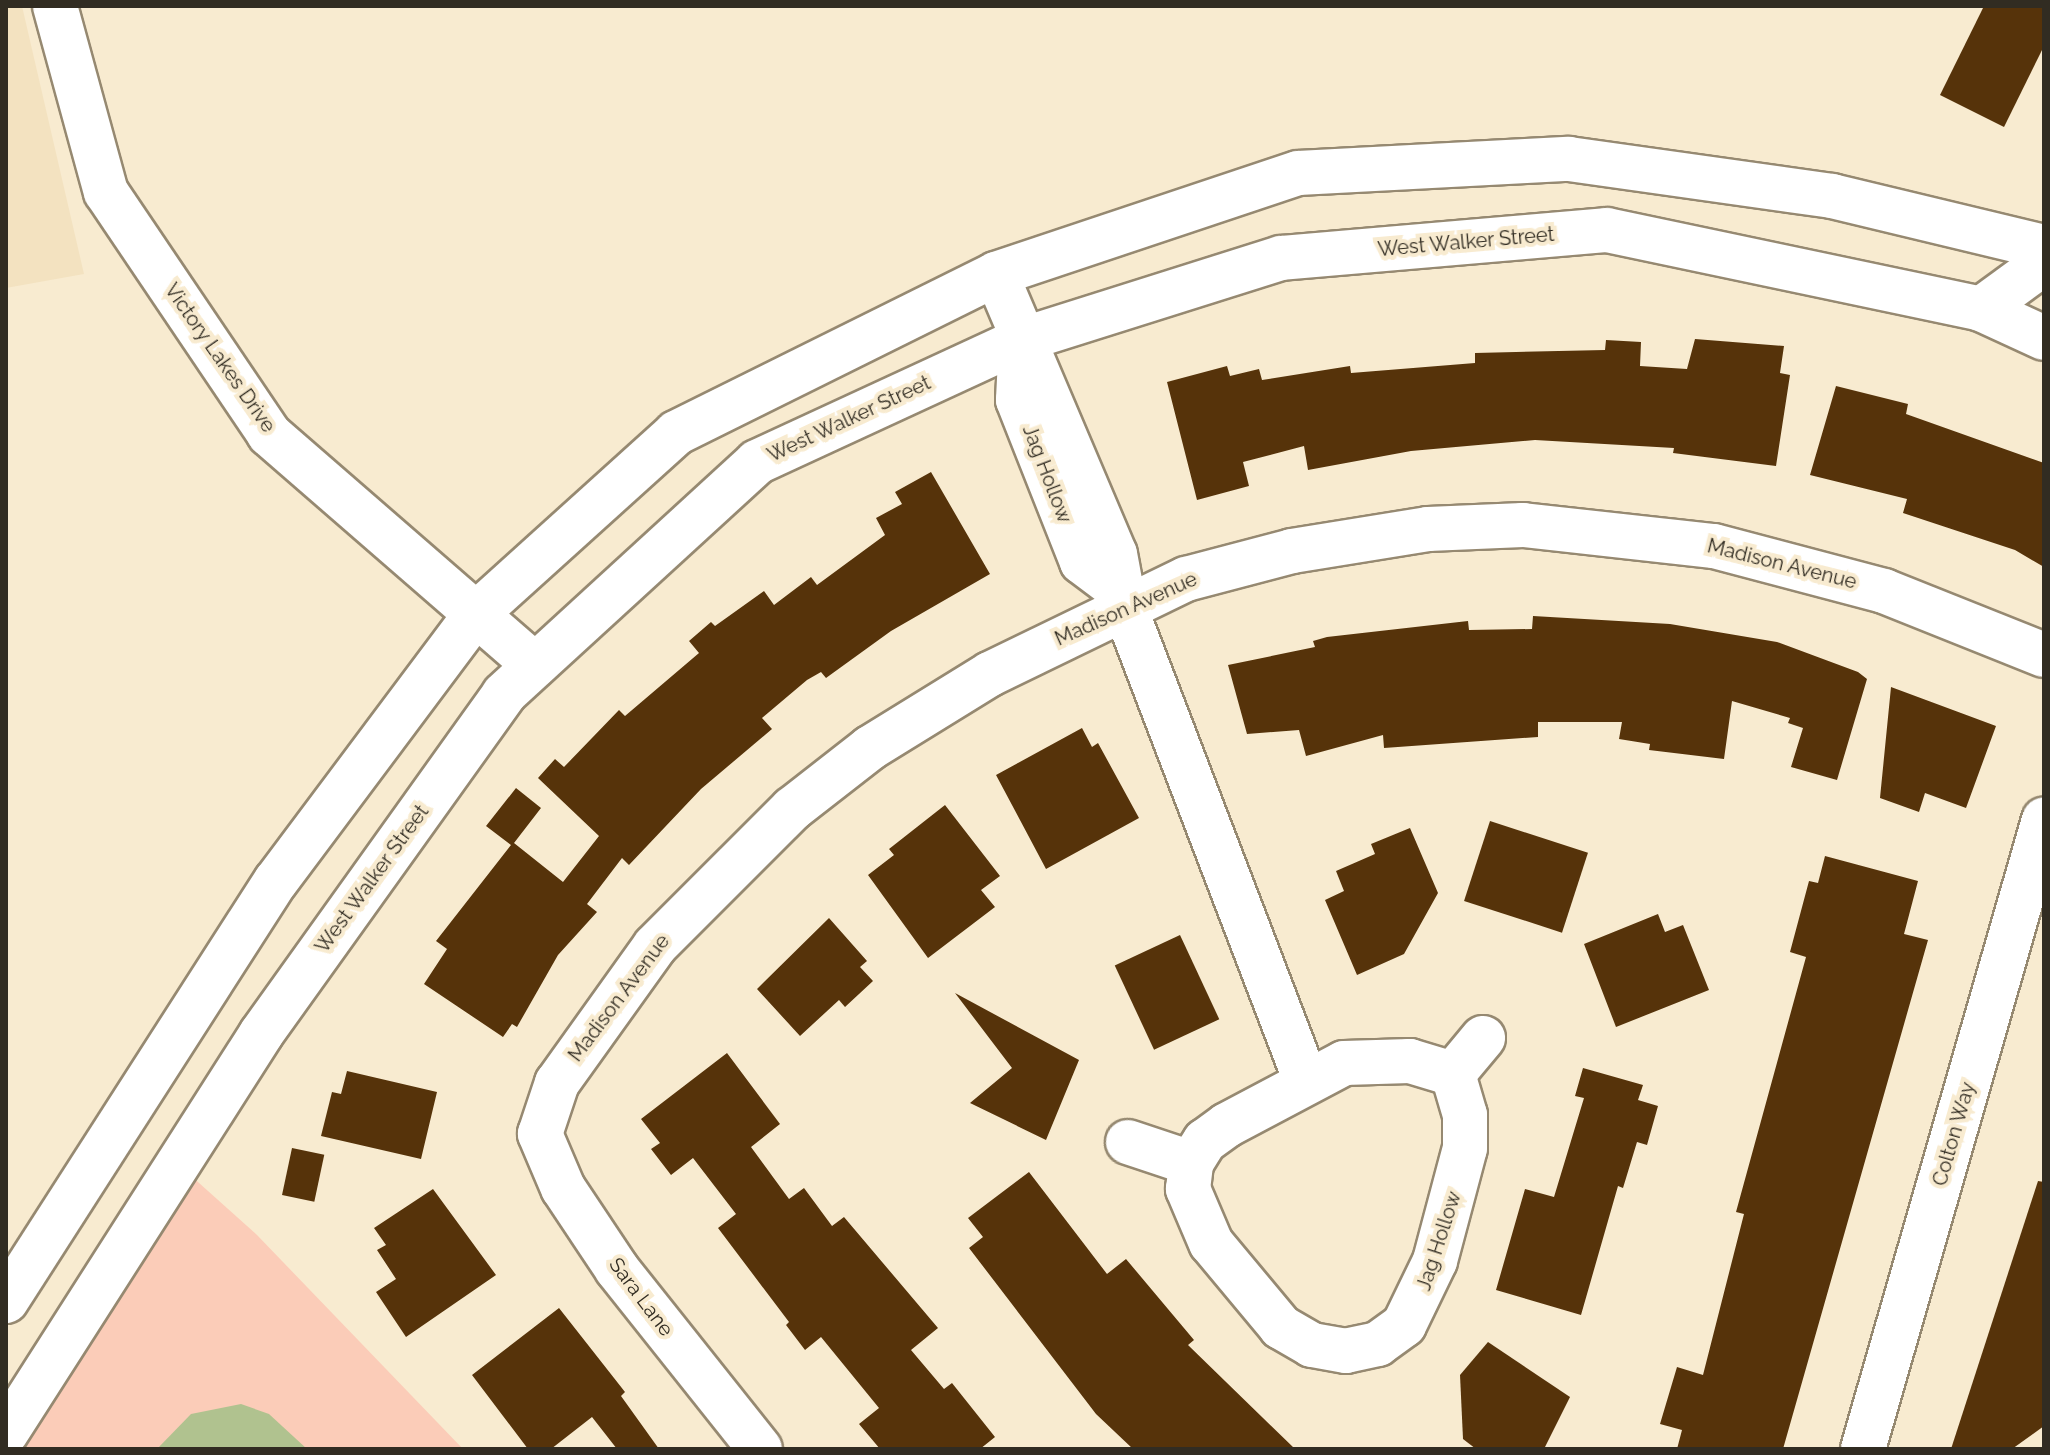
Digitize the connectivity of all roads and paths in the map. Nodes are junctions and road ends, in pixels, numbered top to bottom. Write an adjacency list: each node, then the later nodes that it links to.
1 (55, 6): 9 (street, Victory Lakes Drive)
2 (2044, 247): 4 (street)
3 (2044, 263): 5 (street)
4 (996, 274): 7 (street, Jag Hollow); 9 (street)
5 (1981, 309): 6 (street, West Walker Street); 7 (street, West Walker Street)
6 (2044, 338)
7 (1021, 340): 8 (street, Jag Hollow); 11 (street, West Walker Street)
8 (1121, 598): 10 (street, Madison Avenue); 15 (street, Jag Hollow); 16 (street, Madison Avenue)
9 (476, 614): 11 (street, Victory Lakes Drive); 19 (street)
10 (2044, 655)
11 (535, 665): 20 (street, West Walker Street)
12 (2044, 820): 22 (street, Colton Way)
13 (1483, 1038): 14 (street)
14 (1453, 1074): 15 (street); 18 (street, Jag Hollow)
15 (1306, 1081): 18 (street)
16 (540, 1134): 21 (street, Sara Lane)
17 (1128, 1142): 18 (street)
18 (1191, 1163)
19 (6, 1301)
20 (6, 1433)
21 (760, 1449)
22 (1863, 1449)

